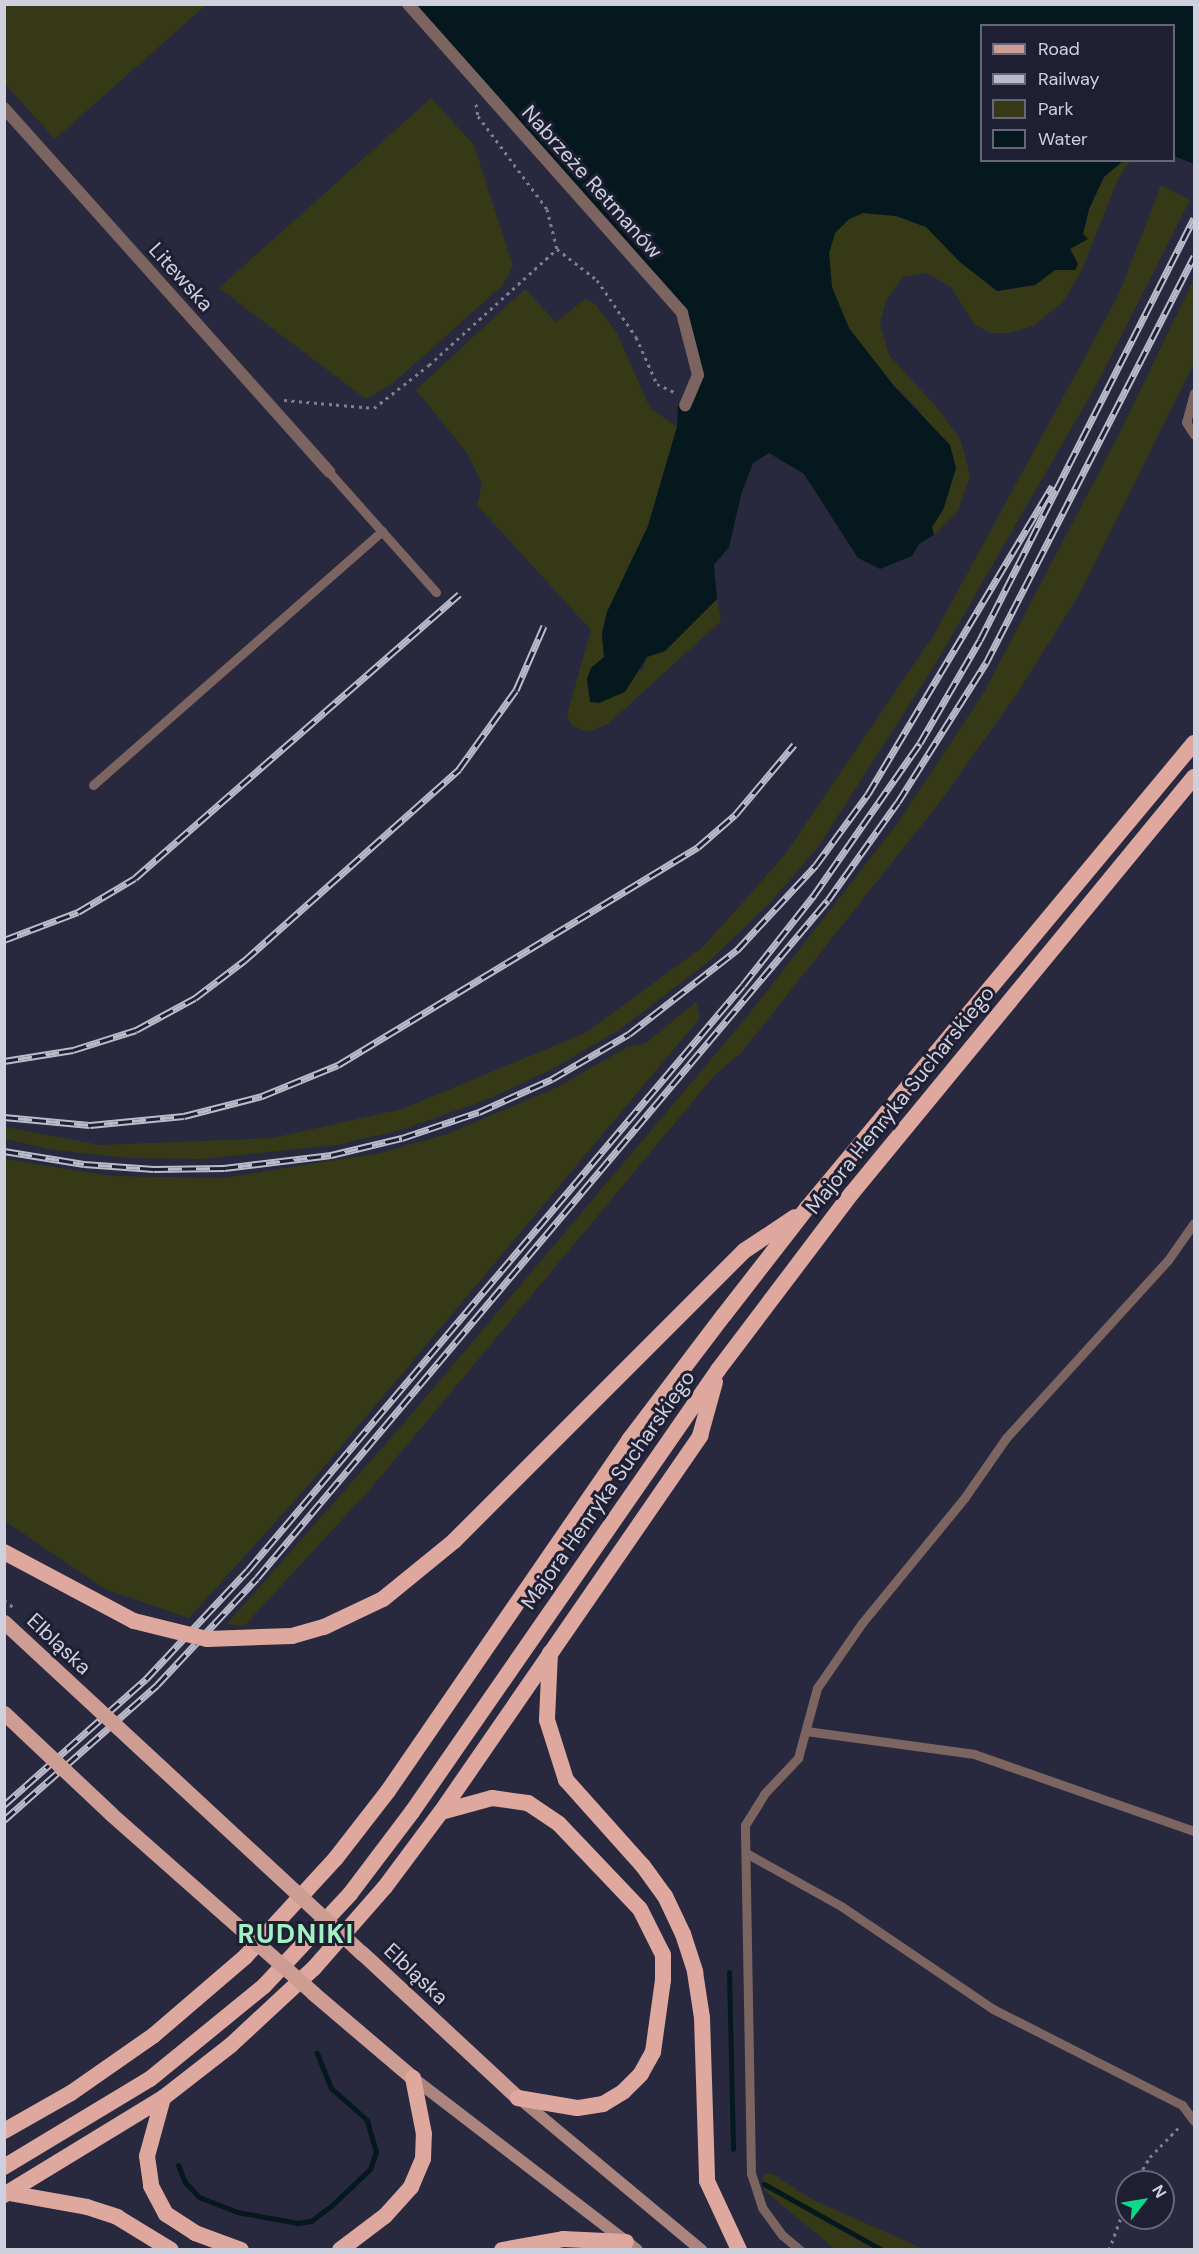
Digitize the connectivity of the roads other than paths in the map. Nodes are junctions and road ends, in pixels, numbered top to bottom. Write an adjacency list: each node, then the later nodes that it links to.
1 (408, 4): 4 (street, Nabrzeże Retmanów)
2 (5, 111): 6 (street, Litewska)
3 (1194, 393): 5 (lane)
4 (686, 402)
5 (1194, 435)
6 (329, 472): 7 (lane)
7 (382, 531): 8 (lane); 11 (lane)
8 (436, 592)
9 (1194, 742): 12 (highway, Majora Henryka Sucharskiego)
10 (1194, 777): 14 (highway, Majora Henryka Sucharskiego)
11 (93, 785)
12 (807, 1208): 15 (highway, bridge); 27 (highway, Majora Henryka Sucharskiego)
13 (1194, 1223): 19 (lane)
14 (718, 1370): 17 (highway); 28 (highway, Majora Henryka Sucharskiego)
15 (4, 1552)
16 (4, 1622): 25 (main road, Elbląska, bridge)
17 (550, 1652): 20 (highway); 36 (highway)
18 (4, 1713): 23 (main road, bridge)
19 (806, 1731): 21 (lane); 22 (lane)
20 (441, 1812): 24 (highway); 25 (highway)
21 (1194, 1831)
22 (746, 1853): 26 (lane); 37 (lane)
23 (413, 2078): 30 (main road); 33 (highway)
24 (164, 2098): 29 (highway); 32 (highway)
25 (518, 2098): 35 (main road, Elbląska)
26 (1193, 2117)
27 (4, 2131)
28 (4, 2167)
29 (7, 2194): 31 (highway)
30 (632, 2246): 34 (highway)
31 (171, 2250)
32 (240, 2250)
33 (340, 2250)
34 (502, 2250)
35 (701, 2250)
36 (739, 2250)
37 (800, 2250)

